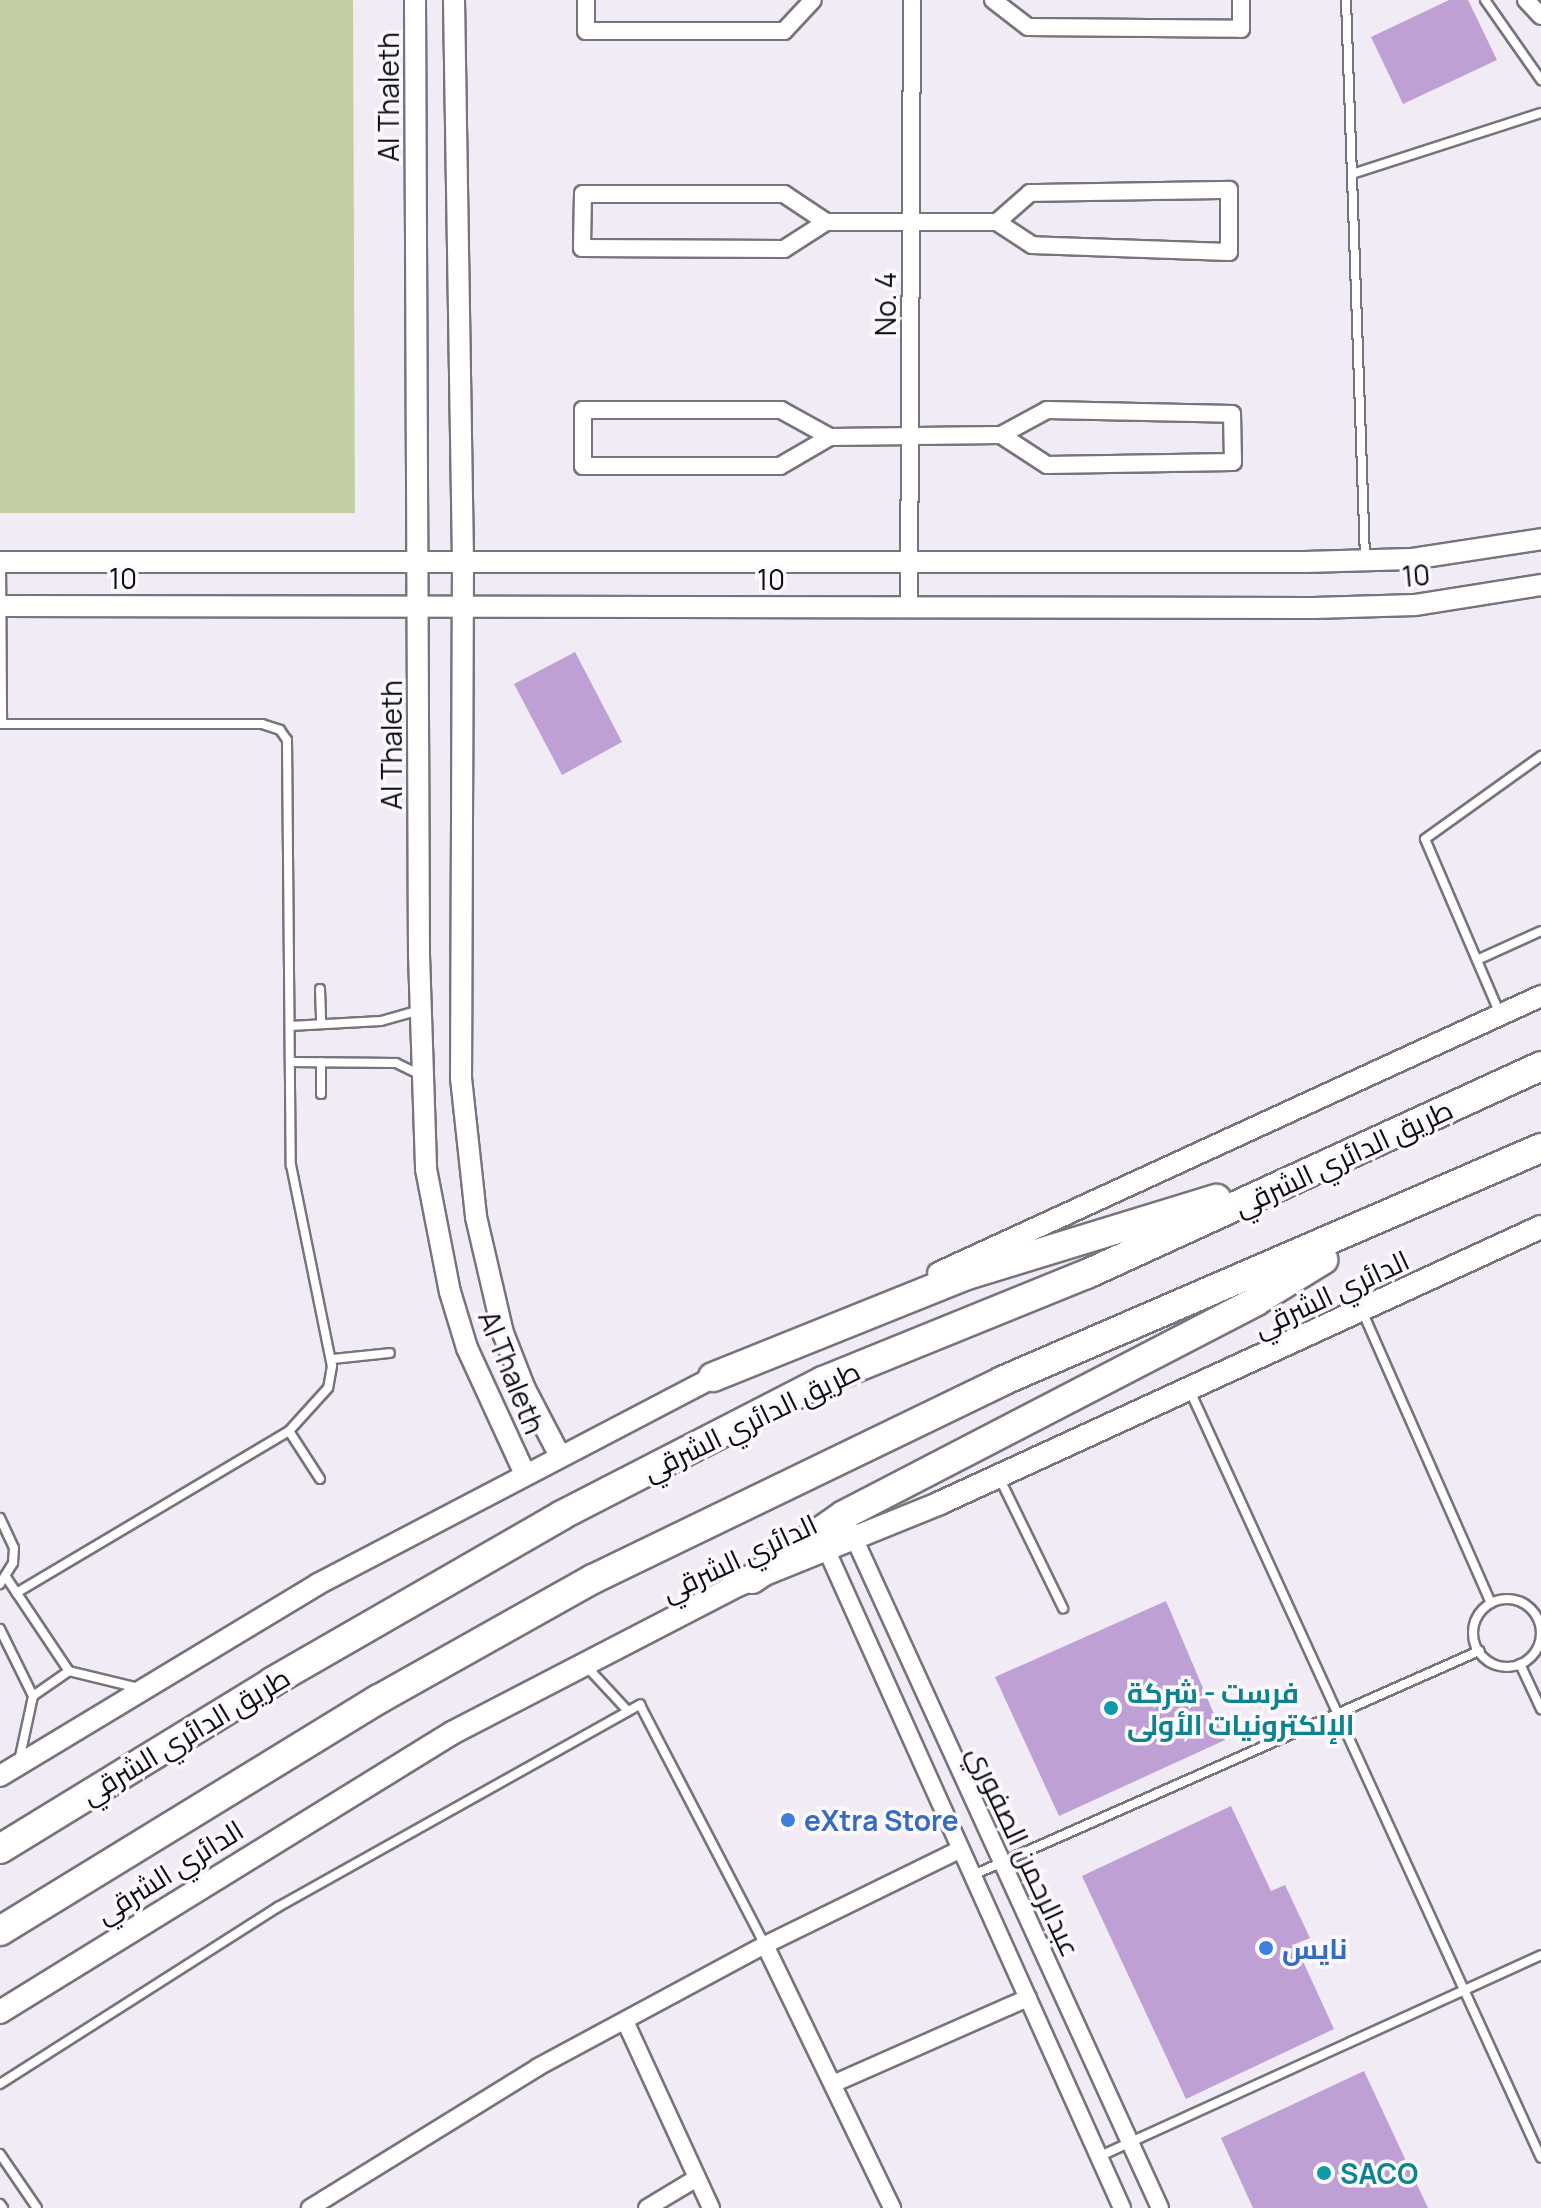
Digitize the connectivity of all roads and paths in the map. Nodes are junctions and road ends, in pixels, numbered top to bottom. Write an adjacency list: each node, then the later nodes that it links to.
1 (415, 0): 24 (street, Al Thaleth)
2 (454, 0): 25 (street, Al Thaleth)
3 (586, 0): 4 (street)
4 (813, 0)
5 (912, 0): 16 (street, No. 4)
6 (993, 0): 7 (street)
7 (1241, 0)
8 (1346, 0): 14 (lane)
9 (1485, 0): 12 (lane)
10 (1526, 0): 11 (street)
11 (1541, 16)
12 (1541, 80)
13 (1541, 113): 14 (lane)
14 (1355, 173): 22 (lane)
15 (826, 222): 15 (street); 16 (street)
16 (911, 222): 17 (street); 20 (street, No. 4)
17 (997, 222): 17 (street)
18 (1001, 435): 18 (street); 20 (street)
19 (830, 437): 19 (street); 20 (street)
20 (910, 437): 26 (street, No. 4)
21 (1541, 539): 22 (street, 10)
22 (1365, 560): 26 (street, 10)
23 (1, 562): 24 (street, 10); 28 (lane)
24 (418, 562): 25 (street, 10); 29 (street, Al Thaleth)
25 (463, 562): 26 (street, 10); 30 (street, Al Thaleth)
26 (909, 562): 31 (street, No. 4)
27 (1541, 585): 31 (street, 10)
28 (1, 606): 29 (street, 10); 32 (lane)
29 (419, 606): 30 (street, 10); 38 (street, Al Thaleth)
30 (463, 607): 31 (street, 10); 57 (street, Al Thaleth)
31 (909, 607)
32 (1, 724): 41 (lane)
33 (1541, 756): 35 (lane)
34 (1541, 931): 35 (lane)
35 (1477, 960): 39 (lane)
36 (320, 989): 40 (lane)
37 (1541, 996): 39 (street)
38 (421, 1009): 40 (lane); 45 (street, Al Thaleth)
39 (1500, 1014): 54 (street)
40 (321, 1024): 41 (lane)
41 (290, 1026): 42 (lane)
42 (290, 1062): 43 (lane); 53 (lane)
43 (321, 1062): 45 (lane); 46 (lane)
44 (1541, 1066): 48 (highway, طريق الدائري الشرقي)
45 (423, 1076): 58 (street, Al Thaleth)
46 (321, 1094)
47 (1541, 1148): 49 (highway)
48 (1324, 1166): 54 (highway); 81 (highway, طريق الدائري الشرقي)
49 (1412, 1206): 62 (highway); 85 (highway)
50 (1541, 1227): 51 (main road, الدائري الشرقي)
51 (1363, 1313): 55 (main road, الدائري الشرقي); 67 (lane)
52 (390, 1353): 53 (lane)
53 (332, 1359): 56 (lane)
54 (713, 1377): 57 (street)
55 (1190, 1391): 59 (main road, الدائري الشرقي); 78 (lane)
56 (289, 1431): 60 (lane); 66 (lane)
57 (559, 1454): 58 (street)
58 (524, 1472): 74 (street)
59 (999, 1475): 62 (main road, الدائري الشرقي); 68 (lane)
60 (320, 1479)
61 (0, 1518): 65 (lane)
62 (849, 1527): 63 (highway); 83 (street, عبدالرحمن الصفوري)
63 (822, 1541): 64 (highway); 82 (street, عبدالرحمن الصفوري)
64 (752, 1579): 72 (main road, الدائري الشرقي)
65 (3, 1580): 66 (lane)
66 (16, 1593): 73 (lane)
67 (1491, 1603): 70 (lane); 71 (lane)
68 (1063, 1608)
69 (0, 1629): 75 (lane)
70 (1479, 1651): 71 (lane); 78 (lane)
71 (1520, 1664): 76 (lane)
72 (586, 1666): 77 (lane); 90 (main road, الدائري الشرقي)
73 (69, 1671): 74 (lane); 75 (lane)
74 (140, 1688): 79 (street)
75 (33, 1696): 79 (lane)
76 (1541, 1709)
77 (627, 1710): 86 (lane); 93 (lane)
78 (1338, 1713): 83 (lane); 88 (lane)
79 (19, 1764): 80 (street)
80 (0, 1776)
81 (0, 1849)
82 (959, 1850): 84 (street, عبدالرحمن الصفوري); 86 (street)
83 (1002, 1862): 84 (lane); 94 (street, عبدالرحمن الصفوري)
84 (970, 1876): 89 (street, عبدالرحمن الصفوري)
85 (0, 1931)
86 (765, 1945): 91 (street); 92 (street)
87 (1541, 1955): 88 (lane)
88 (1464, 1990): 94 (lane); 97 (lane)
89 (1028, 1998): 92 (street); 96 (street, عبدالرحمن الصفوري)
90 (0, 2012)
91 (625, 2021): 98 (street); 100 (street)
92 (835, 2083): 103 (street)
93 (0, 2084)
94 (1130, 2142): 96 (lane); 105 (street, عبدالرحمن الصفوري)
95 (0, 2154): 99 (lane)
96 (1098, 2157): 104 (street, عبدالرحمن الصفوري)
97 (1541, 2158)
98 (697, 2178): 101 (street); 102 (street)
99 (37, 2208)
100 (310, 2208)
101 (647, 2208)
102 (711, 2208)
103 (892, 2208)
104 (1122, 2208)
105 (1160, 2208)

